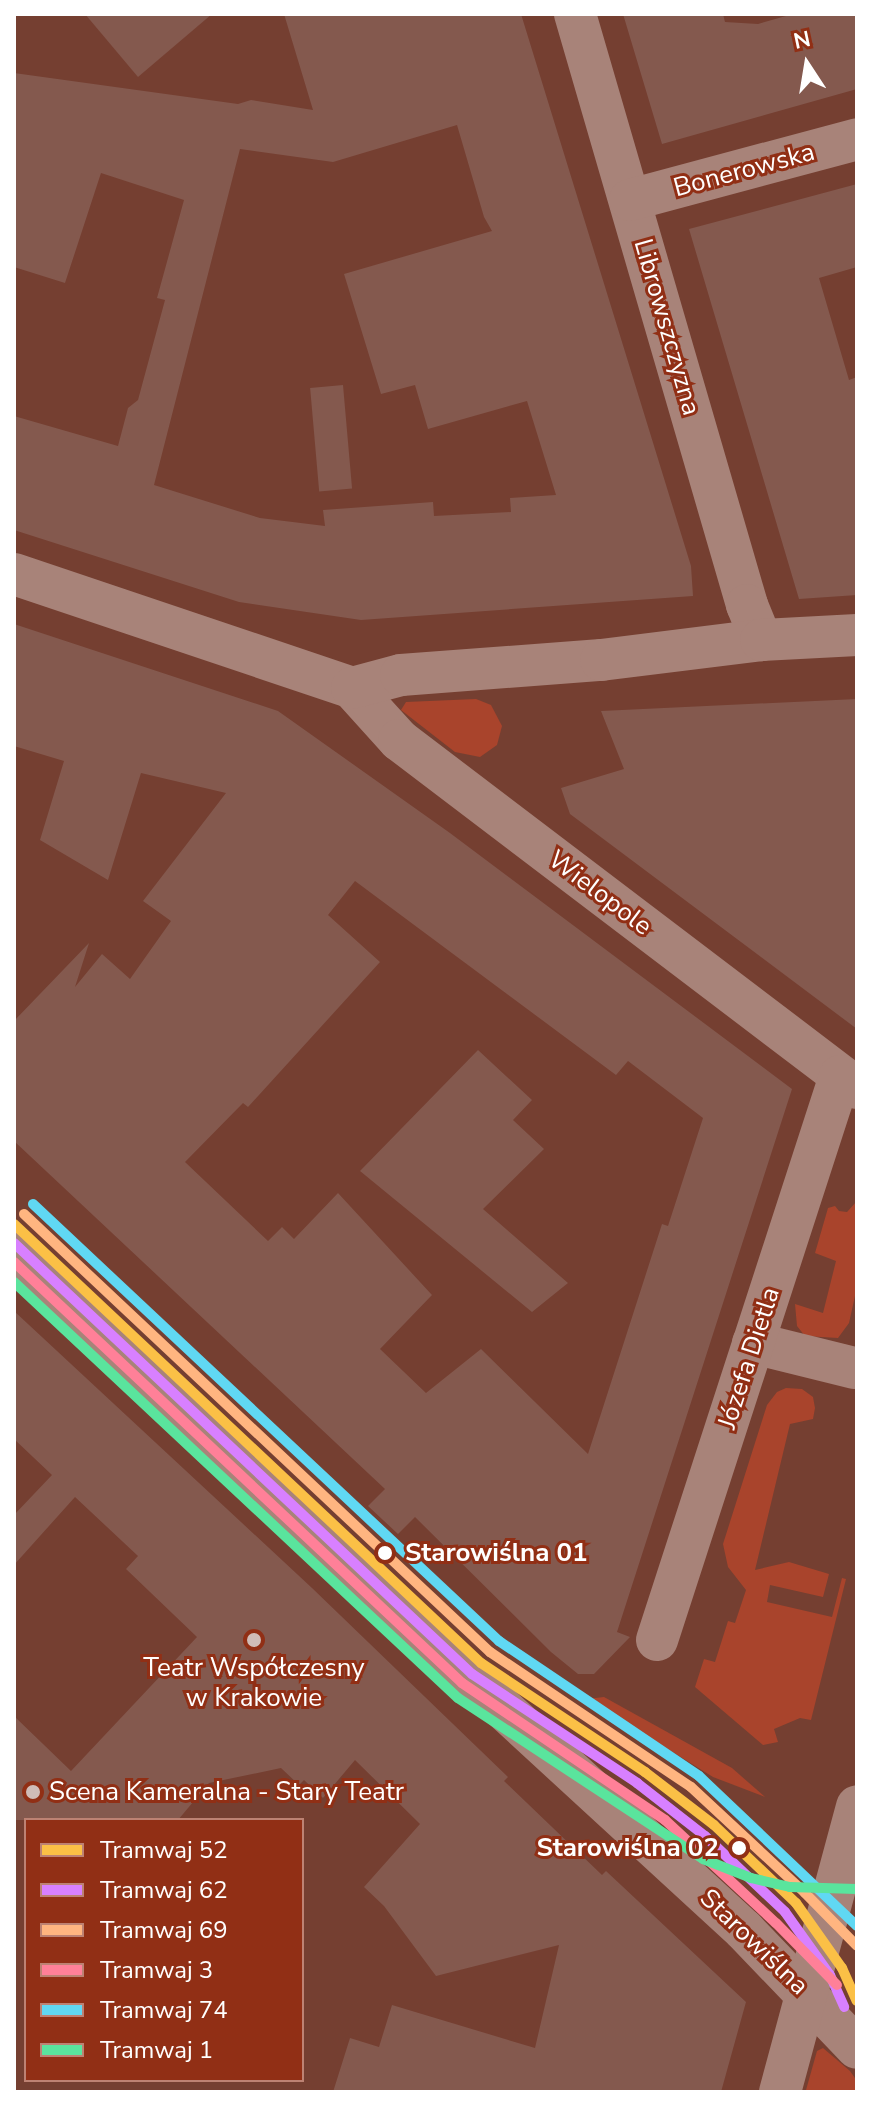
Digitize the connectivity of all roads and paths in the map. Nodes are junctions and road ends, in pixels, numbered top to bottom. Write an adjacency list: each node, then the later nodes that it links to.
1 (575, 14): 3 (street, Librowszczyzna)
2 (857, 139): 3 (street, Bonerowska)
3 (630, 200): 6 (street, Librowszczyzna)
4 (14, 574): 7 (street, Wielopole)
5 (857, 635): 6 (street)
6 (761, 640): 7 (street)
7 (352, 688): 8 (street, Wielopole)
8 (849, 1082): 10 (street, Józefa Dietla)
9 (14, 1252): 14 (street, Starowiślna)
10 (753, 1343): 11 (street); 12 (street, Józefa Dietla)
11 (854, 1368)
12 (657, 1640)
13 (857, 1806): 14 (street)
14 (807, 1993): 15 (street, Starowiślna); 16 (street)
15 (857, 2048)
16 (780, 2092)

